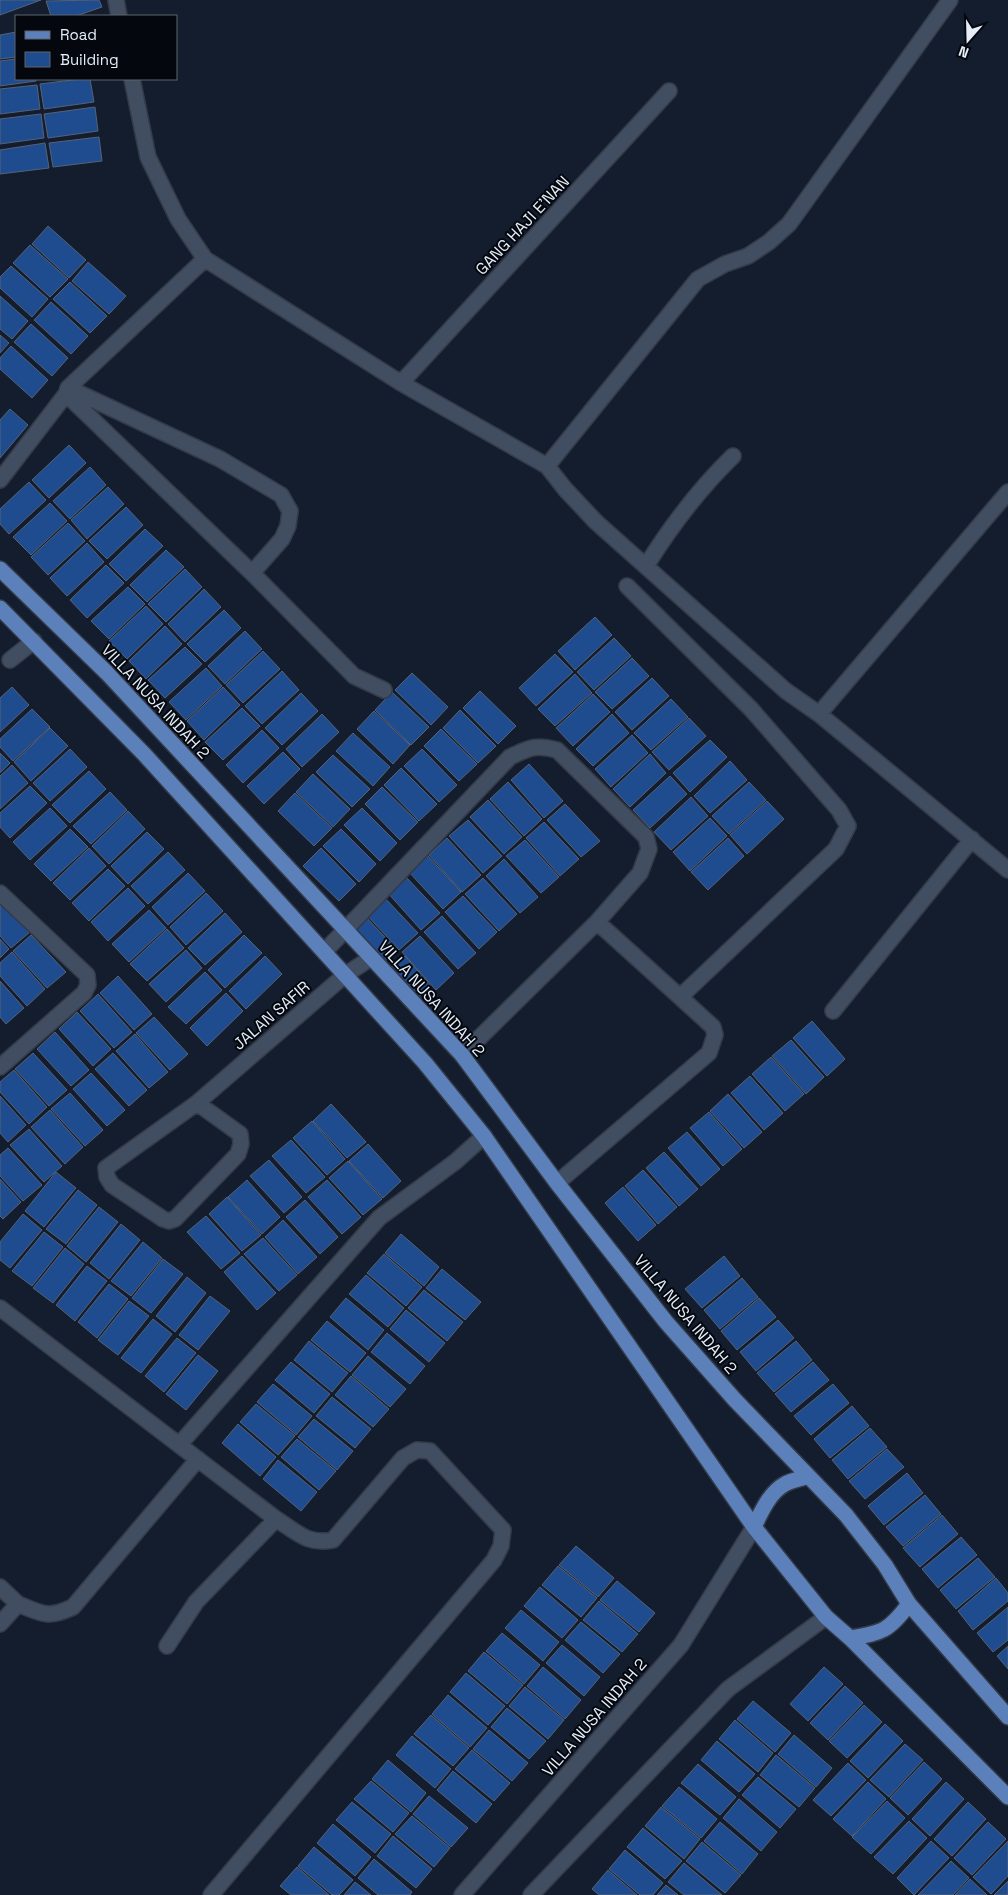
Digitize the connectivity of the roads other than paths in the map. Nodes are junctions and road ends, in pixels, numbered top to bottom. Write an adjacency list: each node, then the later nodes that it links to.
1 (116, 0): 3 (street)
2 (950, 0): 10 (street)
3 (119, 15)
4 (132, 80): 6 (street)
5 (669, 91): 7 (street, GANG HAJI E'NAN)
6 (205, 258): 7 (street); 8 (street)
7 (401, 383): 10 (street)
8 (67, 391): 11 (street); 15 (street); 15 (street)
9 (733, 456): 13 (street)
10 (547, 466): 13 (street)
11 (0, 480)
12 (1008, 492): 21 (street)
13 (646, 566): 21 (street)
14 (0, 569): 26 (main road, VILLA NUSA INDAH 2)
15 (252, 574): 20 (street)
16 (627, 586): 30 (street)
17 (0, 608): 18 (main road)
18 (34, 641): 19 (street); 27 (main road)
19 (10, 660)
20 (384, 690)
21 (819, 714): 22 (street)
22 (972, 839): 23 (street); 31 (street)
23 (1008, 870)
24 (0, 893): 33 (street)
25 (597, 922): 26 (street); 30 (street); 32 (street)
26 (345, 928): 27 (street); 28 (main road, VILLA NUSA INDAH 2)
27 (325, 951): 29 (main road)
28 (371, 958): 29 (street, JALAN SAFIR); 32 (main road, VILLA NUSA INDAH 2)
29 (344, 975): 34 (street, JALAN SAFIR); 35 (main road)
30 (680, 998): 36 (street)
31 (833, 1011)
32 (462, 1055): 36 (main road, VILLA NUSA INDAH 2)
33 (0, 1067)
34 (197, 1103): 34 (street, JALAN SAFIR)
35 (484, 1136): 38 (street); 42 (main road)
36 (557, 1183): 40 (main road, VILLA NUSA INDAH 2)
37 (0, 1308): 38 (street)
38 (179, 1444): 39 (street)
39 (198, 1459): 41 (street); 44 (street)
40 (808, 1476): 42 (main road, VILLA NUSA INDAH 2); 45 (main road, VILLA NUSA INDAH 2)
41 (276, 1519): 49 (street); 52 (street)
42 (754, 1527): 46 (main road); 53 (street, VILLA NUSA INDAH 2)
43 (0, 1587): 44 (street)
44 (18, 1604): 47 (street)
45 (909, 1604): 48 (main road); 50 (main road, VILLA NUSA INDAH 2)
46 (826, 1618): 48 (main road); 54 (street)
47 (0, 1624)
48 (850, 1638): 51 (main road)
49 (167, 1646)
50 (1008, 1717)
51 (1008, 1797)
52 (211, 1895)
53 (462, 1895)
54 (531, 1895)

